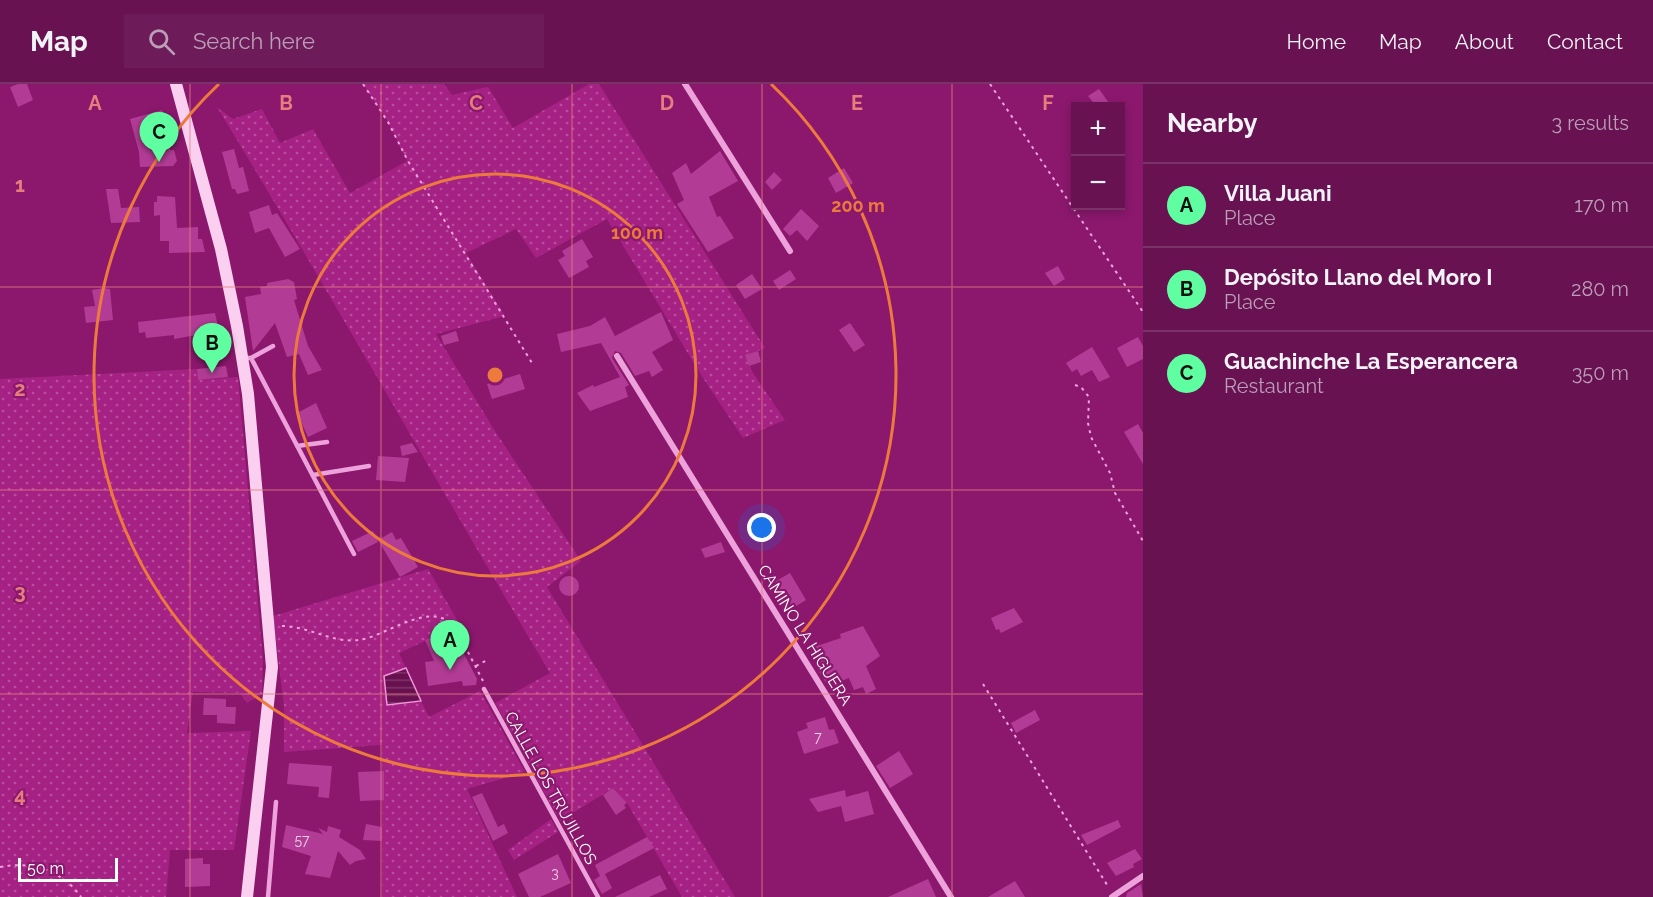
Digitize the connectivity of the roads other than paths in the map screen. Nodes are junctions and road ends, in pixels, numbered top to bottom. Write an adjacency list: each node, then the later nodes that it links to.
1 (176, 84): 6 (main road)
2 (686, 84): 3 (street)
3 (790, 251)
4 (273, 345): 6 (lane)
5 (617, 356): 19 (street, CAMINO LA HIGUERA)
6 (246, 358): 8 (lane); 16 (main road)
7 (327, 442): 8 (lane)
8 (297, 446): 10 (lane)
9 (369, 466): 10 (lane)
10 (313, 476): 11 (lane)
11 (354, 554)
12 (484, 689): 18 (lane, CALLE LOS TRUJILLOS)
13 (276, 802): 17 (lane)
14 (1143, 876): 15 (street)
15 (1113, 896)
16 (247, 897)
17 (268, 897)
18 (598, 897)
19 (951, 897)

